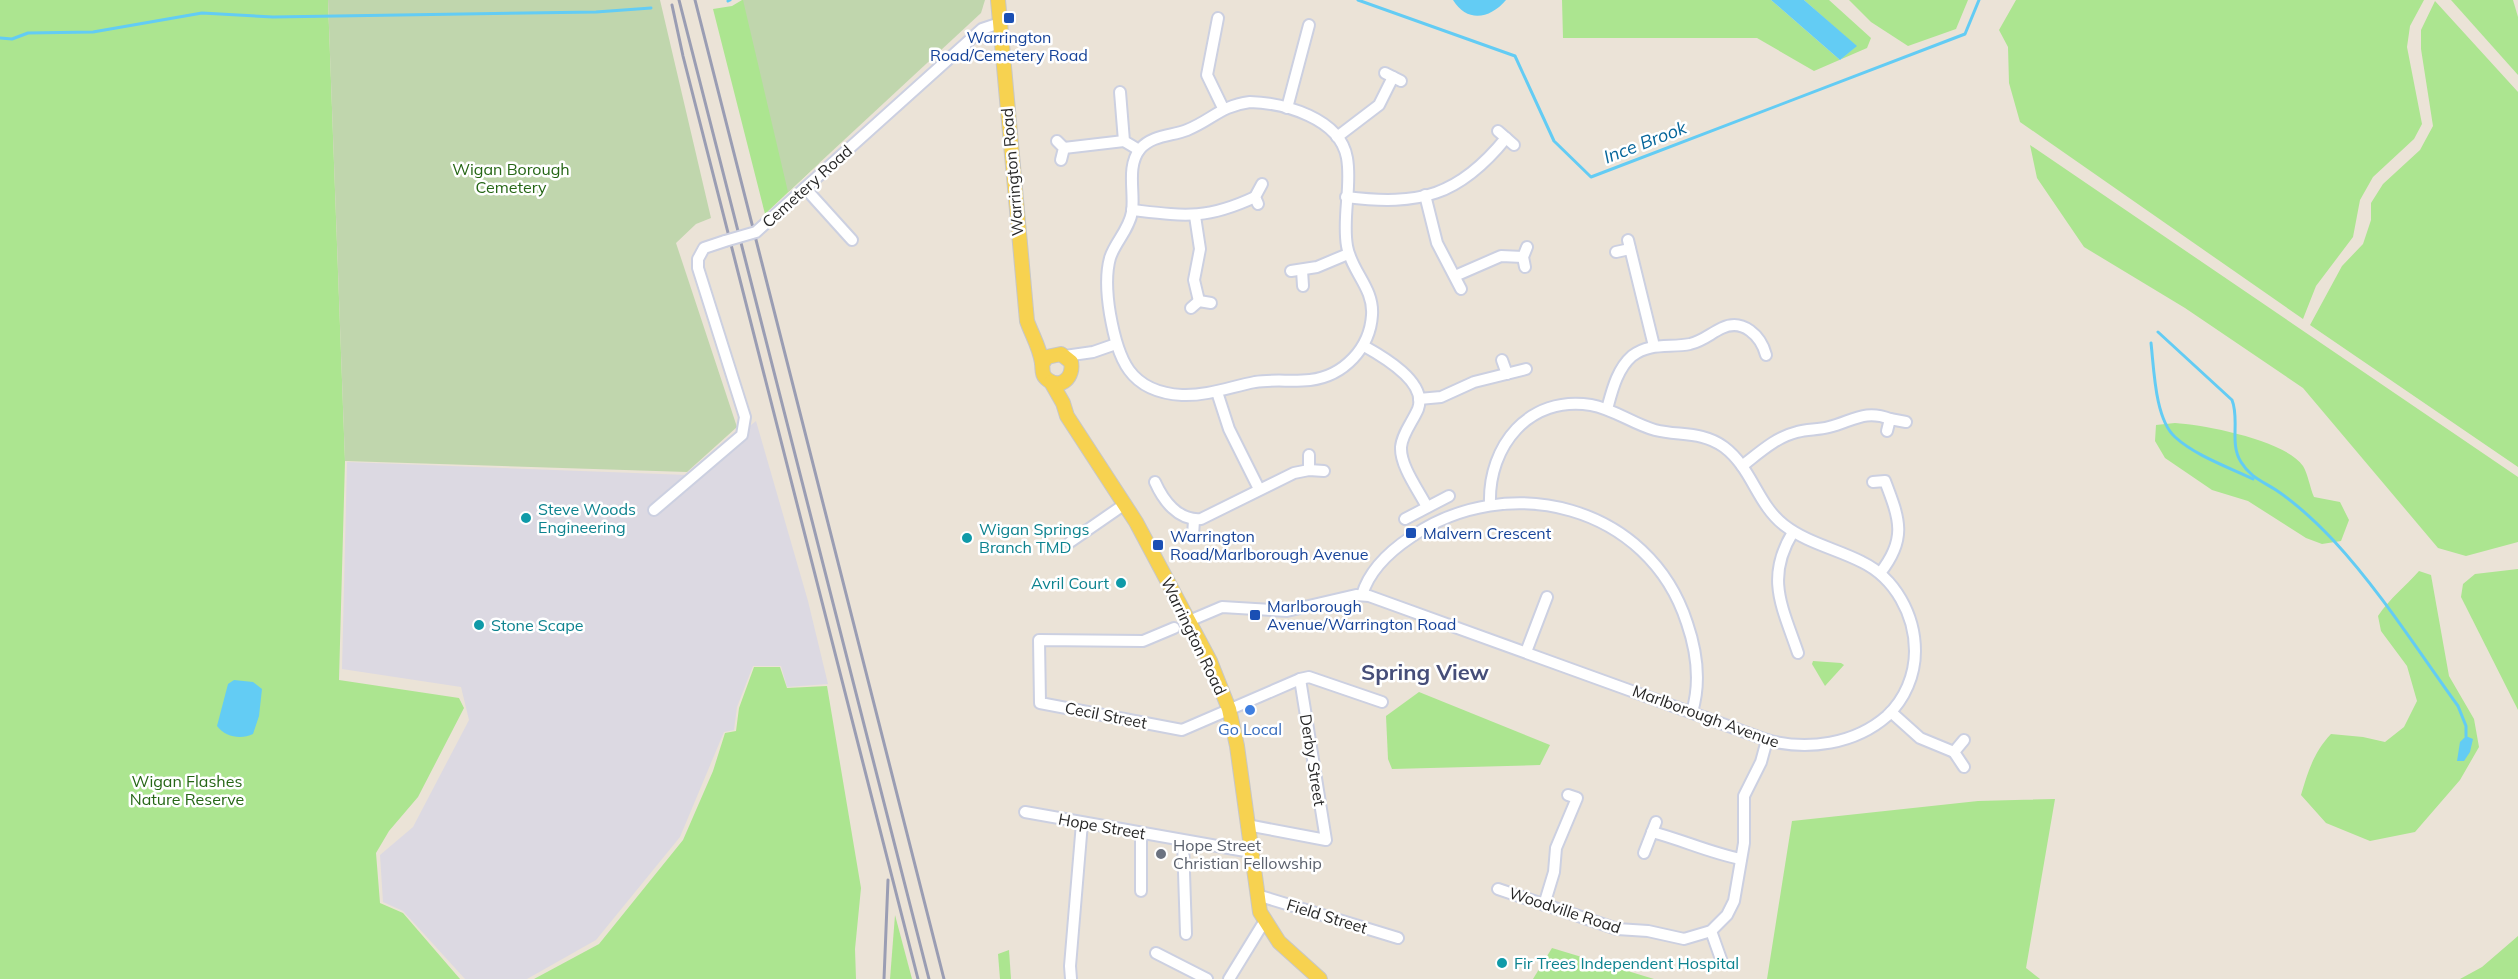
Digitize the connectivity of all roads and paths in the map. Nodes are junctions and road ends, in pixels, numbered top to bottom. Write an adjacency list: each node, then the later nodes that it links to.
1 (998, 0): 3 (main road, Warrington Road)
2 (1218, 18): 7 (street)
3 (1000, 23): 15 (street, Cemetery Road); 28 (main road, Warrington Road)
4 (1309, 25): 8 (street)
5 (1393, 77): 9 (street)
6 (1120, 92): 11 (street)
7 (1223, 108): 8 (street); 13 (street)
8 (1287, 108): 9 (street)
9 (1337, 137): 17 (street)
10 (1506, 138): 16 (street)
11 (1124, 141): 12 (street); 13 (street)
12 (1061, 150)
13 (1139, 150): 18 (street)
14 (1262, 184): 19 (street)
15 (805, 188): 20 (street); 59 (street, Cemetery Road, bridge)
16 (1425, 195): 17 (street); 24 (street)
17 (1346, 197): 22 (street)
18 (1132, 210): 19 (street); 29 (street)
19 (1195, 216): 27 (street)
20 (852, 240)
21 (1616, 252): 31 (street)
22 (1348, 254): 25 (street); 30 (street)
23 (1525, 257): 24 (street)
24 (1455, 276): 26 (street)
25 (1303, 286)
26 (1461, 289)
27 (1211, 303)
28 (1036, 341): 33 (main road); 36 (main road, Warrington Road)
29 (1116, 344): 32 (street); 41 (street)
30 (1364, 346): 41 (street); 42 (street)
31 (1654, 346): 34 (street); 44 (street)
32 (1093, 352): 33 (street); 39 (street)
33 (1061, 354): 36 (main road); 39 (main road)
34 (1766, 357)
35 (1502, 360): 38 (street)
36 (1042, 364): 40 (main road)
37 (1526, 369): 38 (street)
38 (1507, 374): 42 (street)
39 (1070, 375): 40 (main road); 43 (main road)
40 (1051, 382): 43 (main road, Warrington Road)
41 (1217, 392): 54 (street)
42 (1419, 399): 58 (street)
43 (1063, 403): 56 (main road, Warrington Road)
44 (1607, 409): 49 (street, Marlborough Avenue); 57 (street, Marlborough Avenue)
45 (1890, 419): 46 (street); 47 (street); 49 (street)
46 (1906, 422)
47 (1887, 431)
48 (1309, 456): 51 (street)
49 (1742, 466): 62 (street, Marlborough Avenue)
50 (1883, 468): 65 (street)
51 (1309, 470): 52 (street); 54 (street)
52 (1324, 471)
53 (1155, 482): 61 (street)
54 (1258, 489): 61 (street)
55 (1449, 496): 58 (street)
56 (1125, 504): 64 (street); 68 (main road, Warrington Road)
57 (1490, 504): 66 (street); 75 (street)
58 (1427, 507): 60 (street)
59 (654, 510)
60 (1405, 519)
61 (1194, 520): 63 (street)
62 (1792, 532): 65 (street, Marlborough Avenue); 71 (street)
63 (1193, 536)
64 (1070, 542)
65 (1880, 573): 76 (street, Marlborough Avenue)
66 (1362, 595): 68 (street, Marlborough Avenue); 70 (street, Marlborough Avenue)
67 (1546, 597): 70 (street)
68 (1190, 621): 74 (main road, Warrington Road)
69 (1167, 627): 74 (street, Cecil Street)
70 (1526, 652): 75 (street, Marlborough Avenue)
71 (1798, 653)
72 (1300, 679): 73 (street); 74 (street); 84 (street, Derby Street)
73 (1382, 702)
74 (1229, 709): 84 (main road, Warrington Road)
75 (1692, 712): 77 (street, Marlborough Avenue)
76 (1891, 712): 77 (street, Marlborough Avenue); 79 (street)
77 (1767, 740): 89 (street)
78 (1964, 740): 79 (street)
79 (1954, 752): 80 (street)
80 (1964, 767)
81 (1577, 798): 93 (street)
82 (1024, 812): 83 (street, Hope Street)
83 (1082, 823): 85 (street, Hope Street); 100 (street)
84 (1247, 825): 87 (main road, Warrington Road)
85 (1141, 833): 86 (street, Hope Street); 91 (street)
86 (1183, 841): 87 (street, Hope Street); 96 (street)
87 (1251, 852): 92 (main road, Warrington Road)
88 (1644, 853): 89 (street)
89 (1741, 859): 95 (street)
90 (1498, 889): 93 (street, Woodville Road)
91 (1140, 891)
92 (1257, 895): 94 (main road, Warrington Road); 97 (street, Field Street)
93 (1544, 905): 95 (street, Woodville Road)
94 (1264, 922): 102 (street); 103 (main road, Warrington Road)
95 (1711, 931): 99 (street)
96 (1186, 934)
97 (1398, 938)
98 (1156, 953): 101 (street)
99 (1722, 962)
100 (1071, 979)
101 (1207, 979)
102 (1229, 979)
103 (1320, 979)

